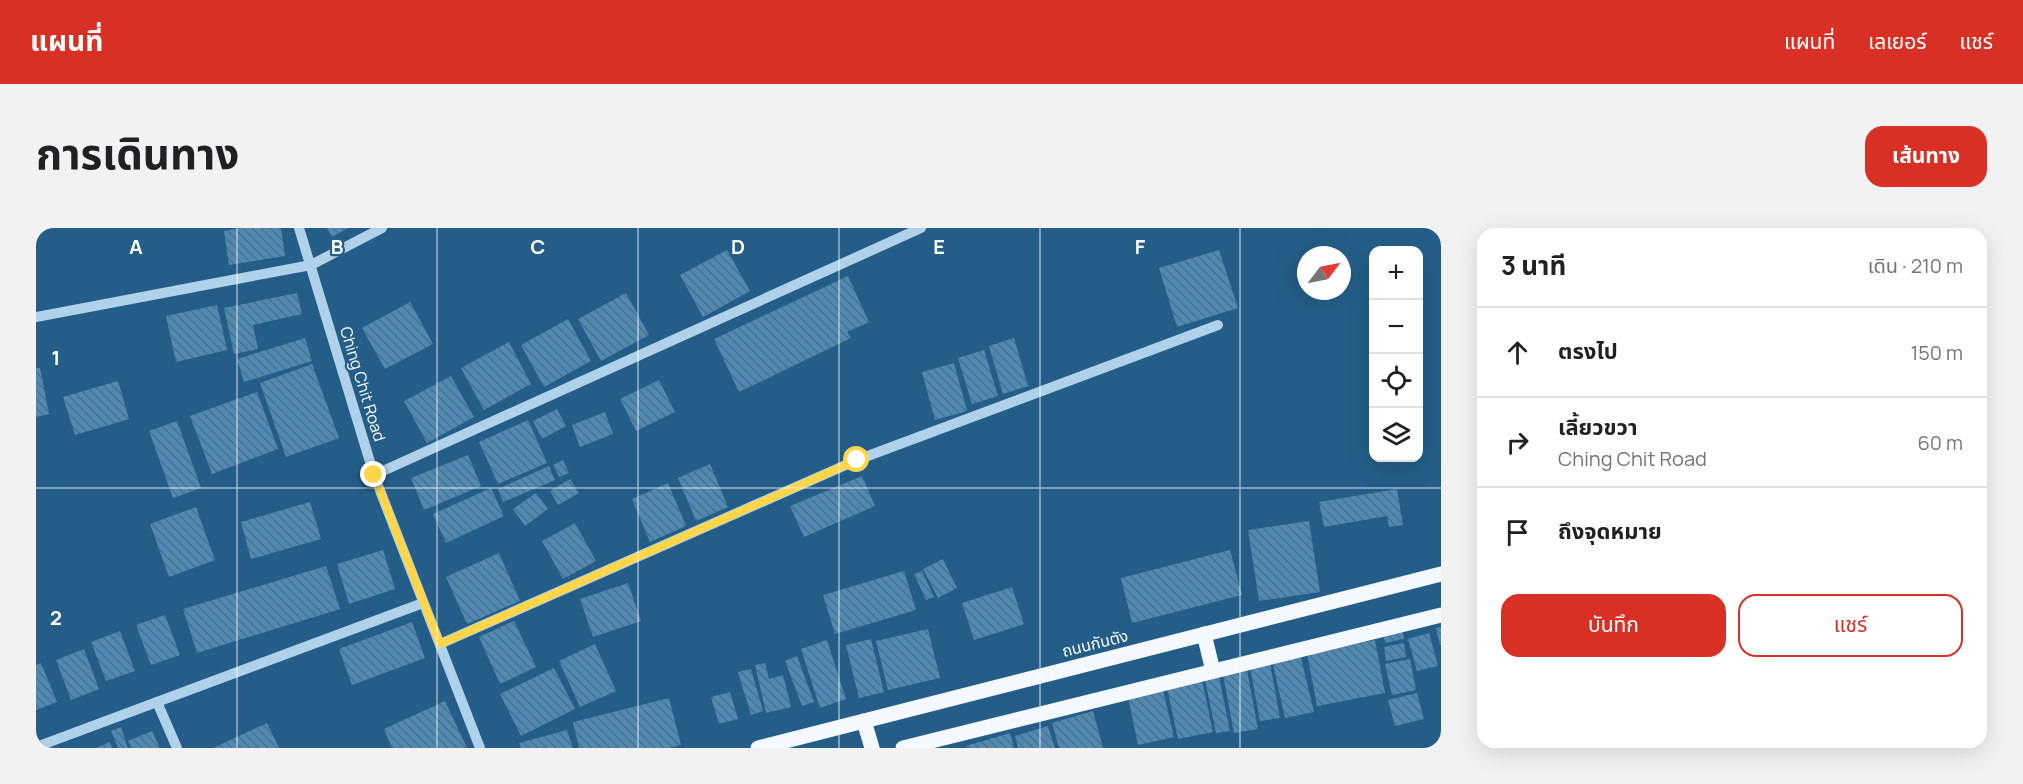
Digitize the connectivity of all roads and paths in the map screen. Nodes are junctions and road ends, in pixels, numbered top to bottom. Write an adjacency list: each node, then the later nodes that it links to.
1 (299, 228): 4 (street, Ching Chit Road)
2 (382, 228): 4 (street)
3 (921, 228): 7 (street)
4 (311, 265): 5 (street); 7 (street, Ching Chit Road)
5 (36, 317)
6 (1218, 325): 12 (street)
7 (374, 475): 9 (street, Ching Chit Road)
8 (1441, 574): 11 (main road, ถนนกันตัง)
9 (423, 603): 12 (street, Ching Chit Road); 14 (street)
10 (1441, 615): 13 (main road)
11 (1204, 634): 13 (main road); 15 (main road, ถนนกันตัง)
12 (440, 644): 18 (street, Ching Chit Road)
13 (1213, 671): 21 (main road)
14 (157, 702): 16 (street); 17 (street)
15 (864, 721): 19 (main road, ถนนกันตัง); 20 (main road)
16 (36, 747)
17 (177, 748)
18 (480, 748)
19 (758, 748)
20 (872, 748)
21 (903, 748)

